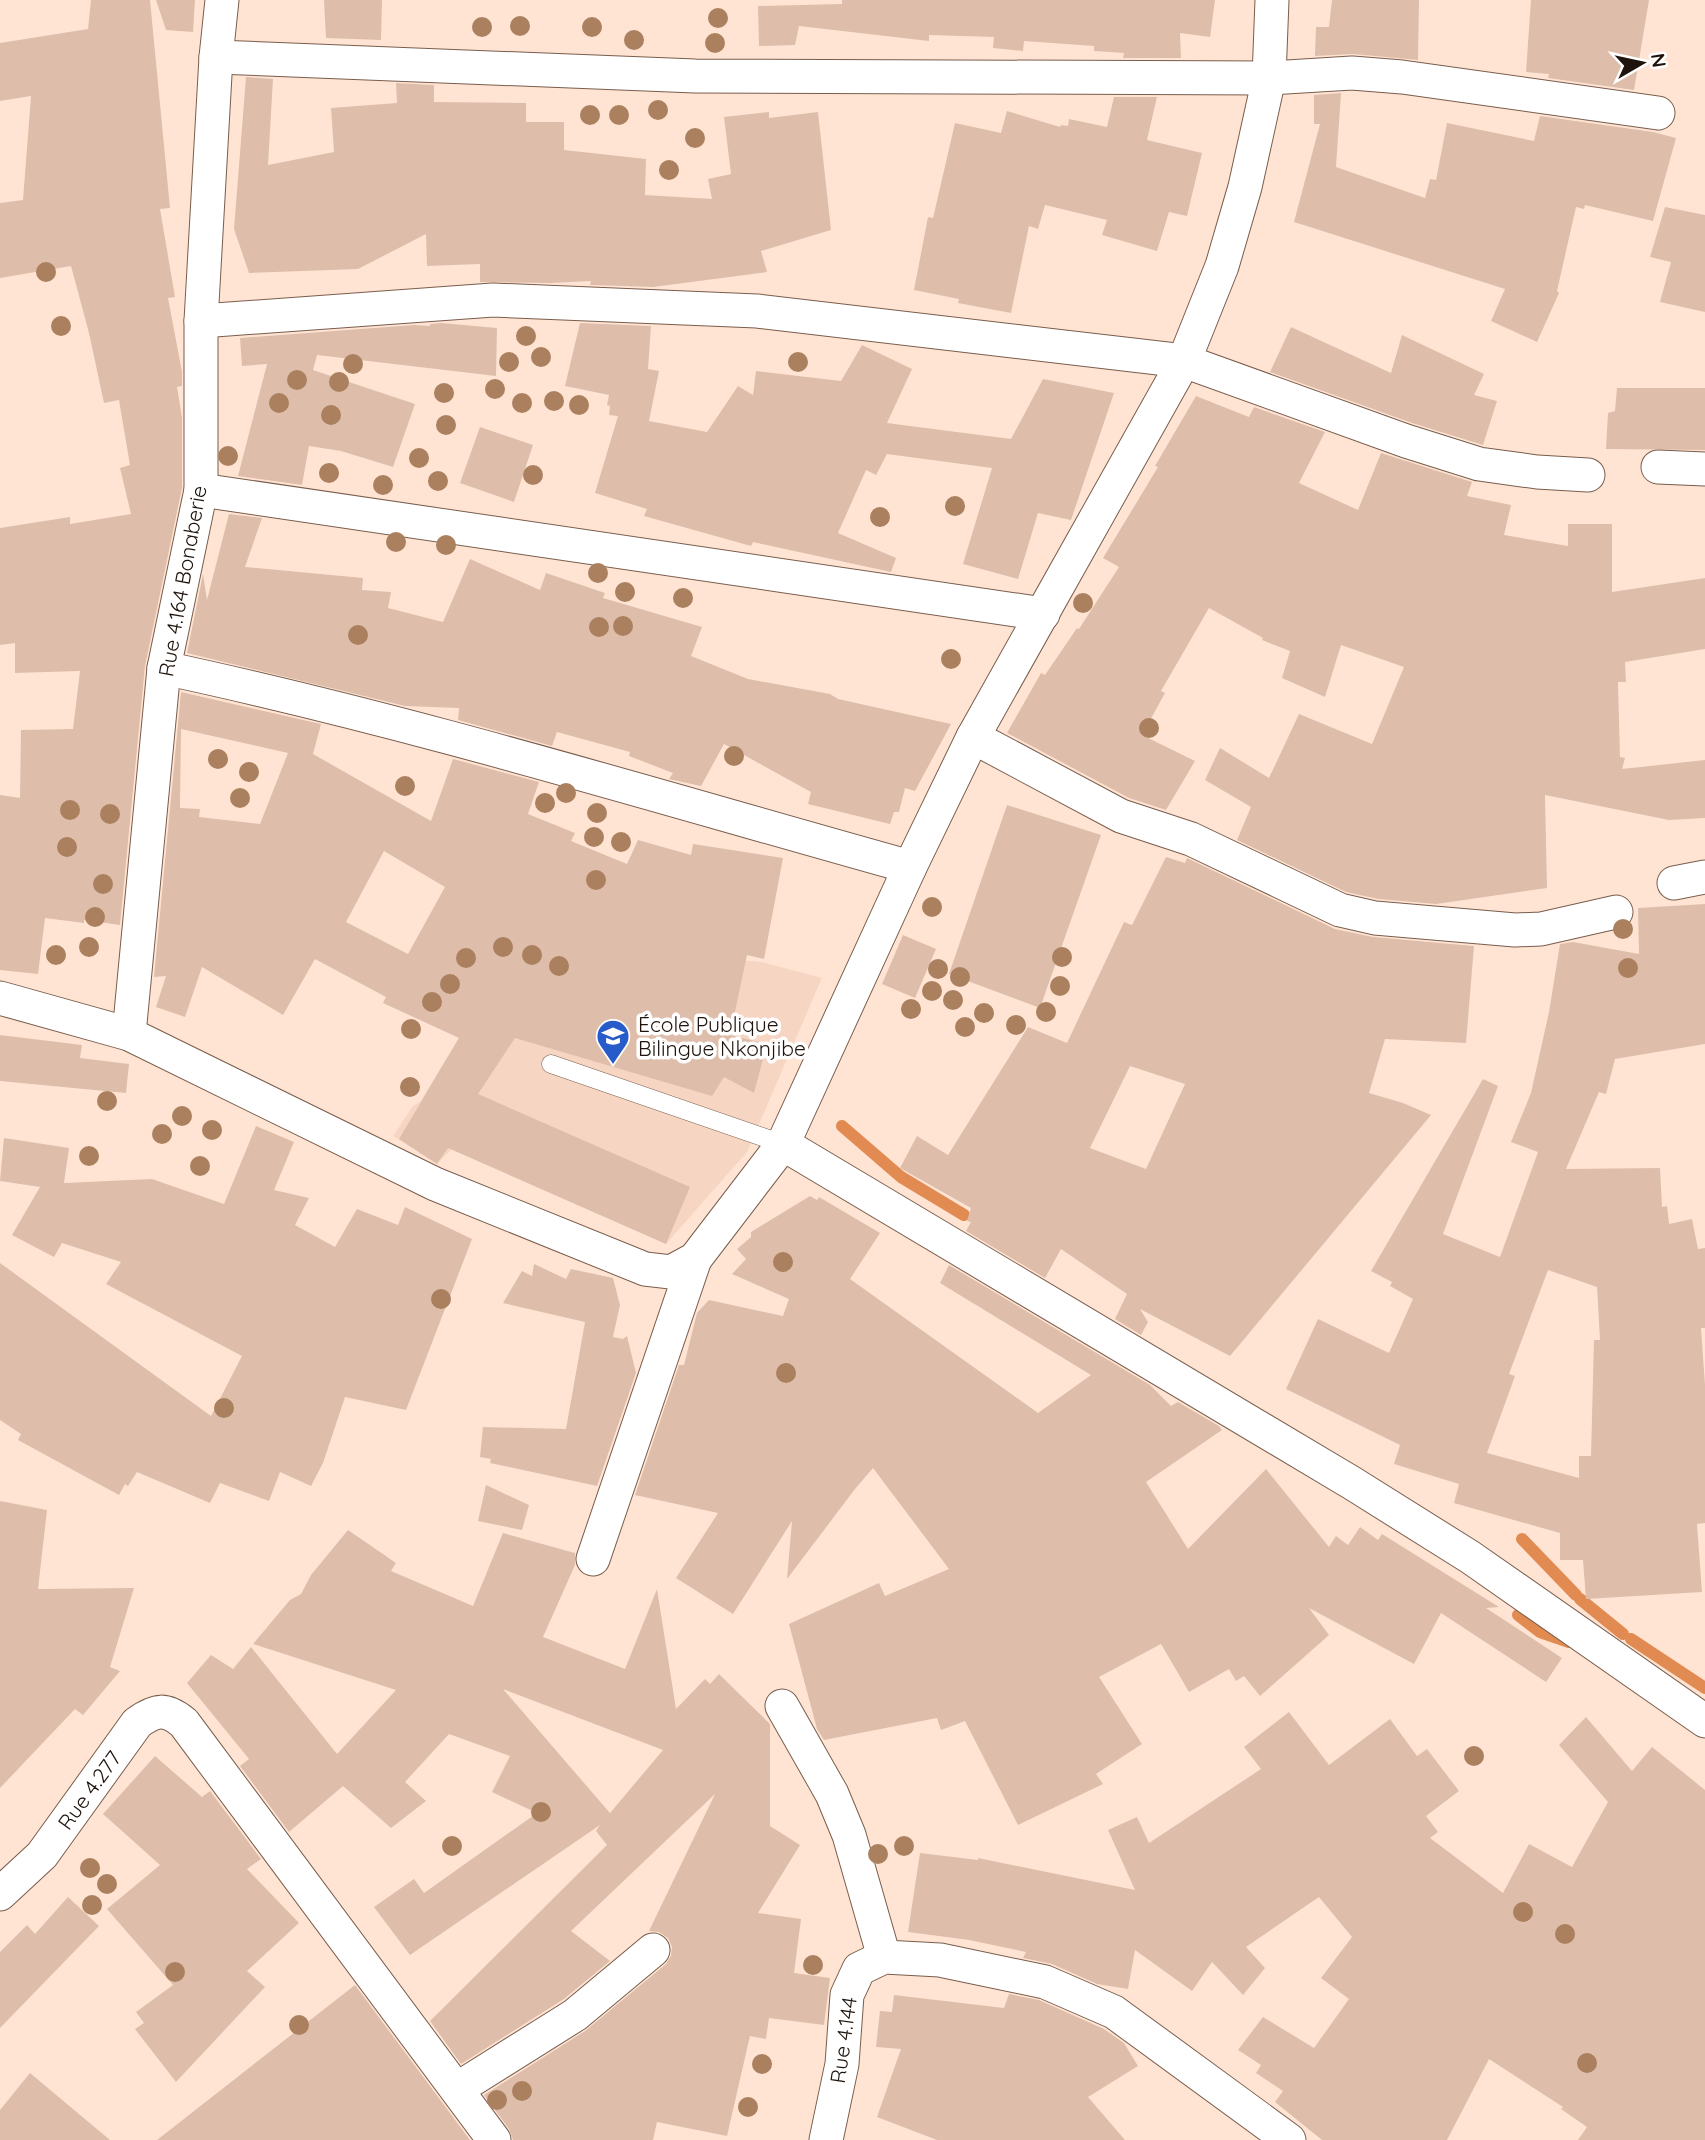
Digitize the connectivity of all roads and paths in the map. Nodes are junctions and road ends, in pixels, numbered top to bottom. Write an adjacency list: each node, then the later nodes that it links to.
1 (222, 0): 3 (street, Rue 4.164 Bonaberie)
2 (1272, 0): 4 (street)
3 (216, 57): 4 (street); 6 (street, Rue 4.164 Bonaberie)
4 (1269, 78): 5 (street); 7 (street)
5 (1658, 113)
6 (201, 321): 7 (street); 11 (street, Rue 4.164 Bonaberie)
7 (1184, 361): 10 (street); 12 (street)
8 (1658, 467): 9 (street)
9 (1705, 469)
10 (1588, 475)
11 (201, 490): 12 (street); 13 (street, Rue 4.164 Bonaberie)
12 (1043, 614): 14 (street)
13 (164, 668): 15 (street); 18 (street, Rue 4.164 Bonaberie)
14 (973, 737): 15 (street); 16 (street)
15 (910, 867): 20 (street)
16 (1616, 912)
17 (0, 998): 18 (street)
18 (130, 1034): 21 (street)
19 (551, 1064): 20 (lane)
20 (783, 1144): 21 (street); 24 (street)
21 (695, 1259): 22 (street)
22 (593, 1559)
23 (782, 1706): 27 (street)
24 (1705, 1721)
25 (0, 1894): 28 (street, Rue 4.277)
26 (653, 1950): 28 (street)
27 (884, 1957): 30 (street, Rue 4.144); 31 (street)
28 (457, 2089): 29 (street)
29 (494, 2140)
30 (826, 2140)
31 (1289, 2140)

